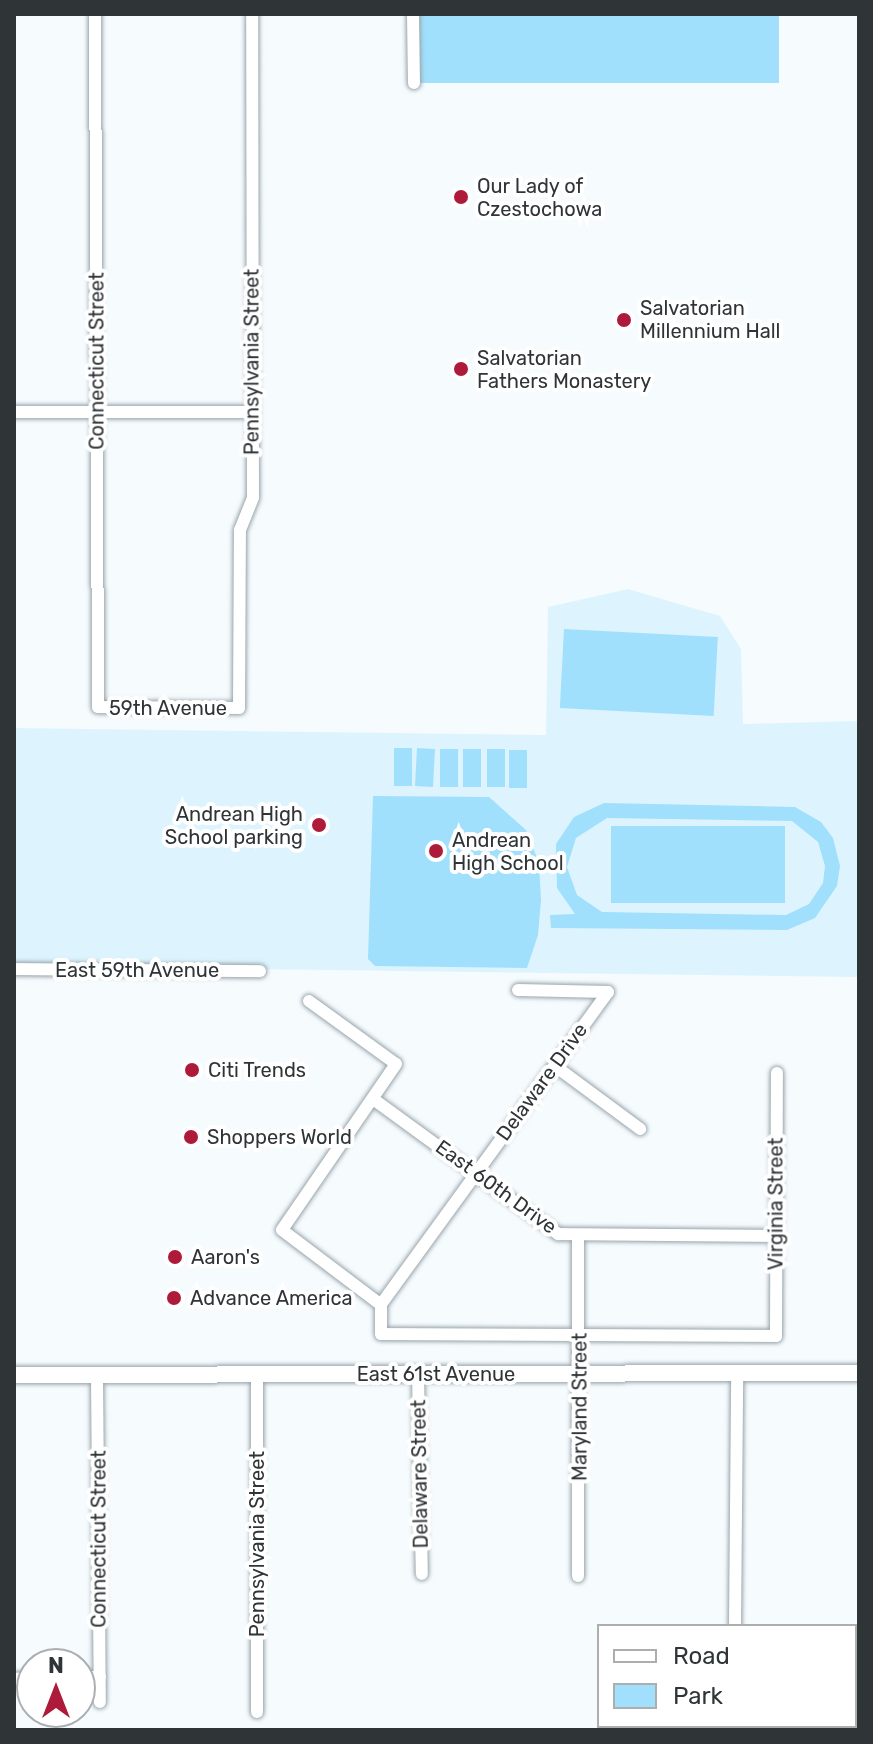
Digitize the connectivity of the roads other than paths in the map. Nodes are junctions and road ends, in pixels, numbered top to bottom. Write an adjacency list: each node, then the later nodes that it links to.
1 (95, 14): 7 (street, Connecticut Street)
2 (252, 14): 6 (street, Pennsylvania Street)
3 (413, 14): 4 (street)
4 (414, 83)
5 (14, 412): 7 (street)
6 (252, 412): 7 (street); 9 (street, Pennsylvania Street)
7 (97, 413): 8 (street, Connecticut Street)
8 (98, 707): 9 (street, 59th Avenue)
9 (239, 708)
10 (14, 969): 11 (street, East 59th Avenue)
11 (260, 971)
12 (518, 990): 14 (street, Delaware Drive)
13 (309, 1001): 16 (street)
14 (555, 1066): 17 (street); 18 (street, Delaware Drive)
15 (777, 1073): 19 (street, Virginia Street)
16 (373, 1099): 18 (street, East 60th Drive); 21 (street)
17 (640, 1129)
18 (476, 1171): 20 (street, East 60th Drive); 21 (street, Delaware Drive)
19 (775, 1236): 20 (street, East 60th Drive); 22 (street, Virginia Street)
20 (578, 1238): 22 (street, Maryland Street)
21 (381, 1305): 22 (street)
22 (580, 1335): 24 (street, Maryland Street)
23 (737, 1372): 24 (main road, East 61st Avenue); 25 (main road, East 61st Avenue); 32 (street)
24 (581, 1373): 26 (main road, East 61st Avenue); 31 (street, Maryland Street)
25 (859, 1373)
26 (418, 1374): 28 (main road, East 61st Avenue); 30 (street, Delaware Street)
27 (14, 1375): 29 (main road, East 61st Avenue)
28 (257, 1375): 29 (main road, East 61st Avenue); 36 (street, Pennsylvania Street)
29 (97, 1376): 34 (street, Connecticut Street)
30 (422, 1574)
31 (578, 1576)
32 (735, 1624)
33 (96, 1677): 34 (street)
34 (100, 1677): 35 (street, Connecticut Street)
35 (100, 1702)
36 (257, 1712)

